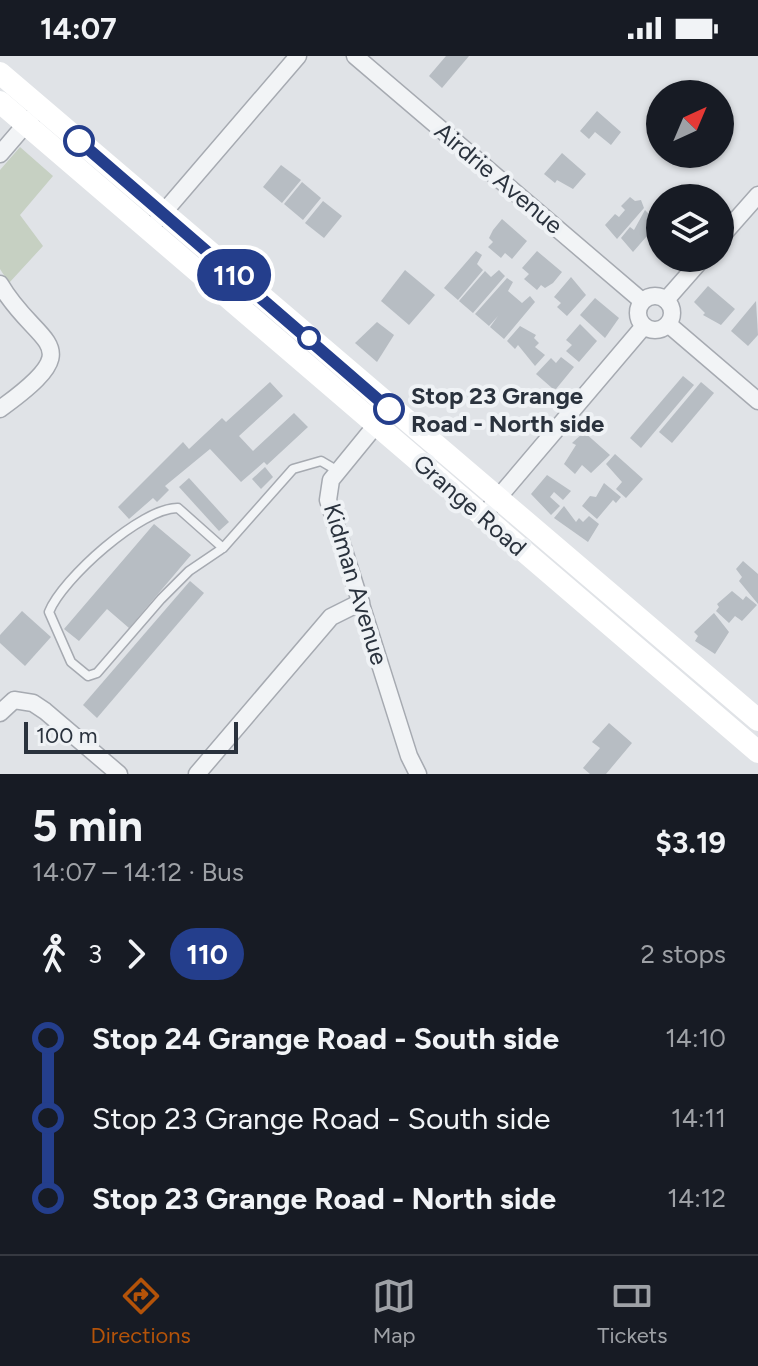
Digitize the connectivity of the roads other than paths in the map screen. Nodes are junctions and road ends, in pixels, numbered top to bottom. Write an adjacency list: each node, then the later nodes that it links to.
1 (298, 56): 7 (street)
2 (355, 56): 12 (street, Airdrie Avenue)
3 (0, 73): 4 (main road, Grange Road)
4 (16, 110): 5 (street); 7 (main road, Grange Road)
5 (0, 154)
6 (758, 195): 8 (street)
7 (156, 222): 17 (main road, Grange Road)
8 (734, 222)
9 (691, 272): 11 (street)
10 (0, 284): 16 (street)
11 (666, 300): 12 (street); 13 (street)
12 (642, 301): 14 (street)
13 (668, 324): 14 (street); 15 (street)
14 (644, 326): 19 (street)
15 (758, 401)
16 (0, 409)
17 (383, 417): 18 (street, Kidman Avenue); 19 (main road, Grange Road)
18 (338, 471): 20 (lane); 21 (street, Kidman Avenue)
19 (489, 508): 23 (main road, Grange Road); 24 (main road, Grange Road)
20 (223, 548): 20 (lane)
21 (361, 602): 26 (street); 27 (street, Kidman Avenue)
22 (0, 713): 25 (street)
23 (758, 720)
24 (758, 752)
25 (119, 774)
26 (197, 774)
27 (418, 774)

